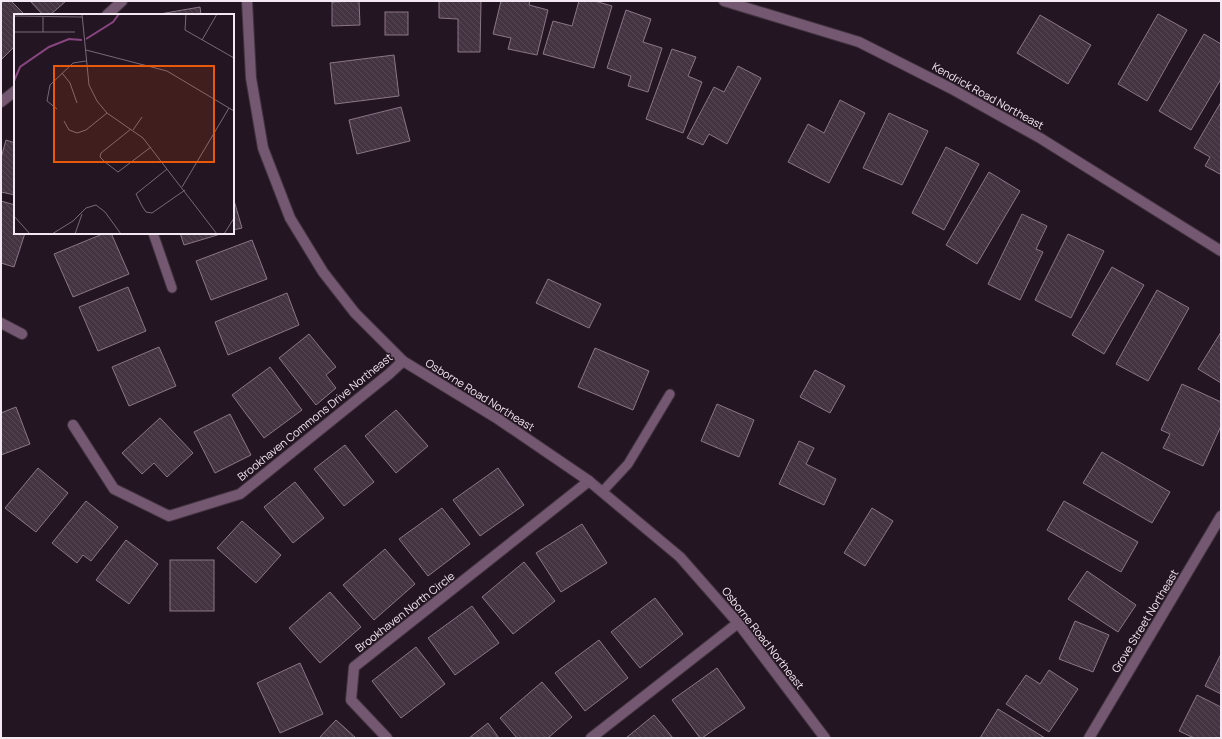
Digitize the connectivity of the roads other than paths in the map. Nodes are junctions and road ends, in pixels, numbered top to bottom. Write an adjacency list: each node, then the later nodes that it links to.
1 (122, 1): 4 (street)
2 (247, 1): 12 (street, Osborne Road Northeast)
3 (724, 1): 8 (street, Kendrick Road Northeast)
4 (107, 14)
5 (14, 92): 6 (street)
6 (1, 102)
7 (153, 234): 9 (lane)
8 (1221, 251)
9 (172, 288)
10 (1, 323): 11 (street)
11 (22, 334)
12 (403, 360): 14 (street, Brookhaven Commons Drive Northeast); 15 (street, Osborne Road Northeast)
13 (670, 394): 16 (lane)
14 (73, 425)
15 (589, 481): 16 (street, Osborne Road Northeast); 19 (street, Brookhaven North Circle)
16 (602, 492): 18 (street, Osborne Road Northeast)
17 (1221, 516): 22 (street, Grove Street Northeast)
18 (738, 623): 20 (street); 21 (street, Osborne Road Northeast)
19 (387, 738)
20 (591, 738)
21 (825, 738)
22 (1089, 738)

